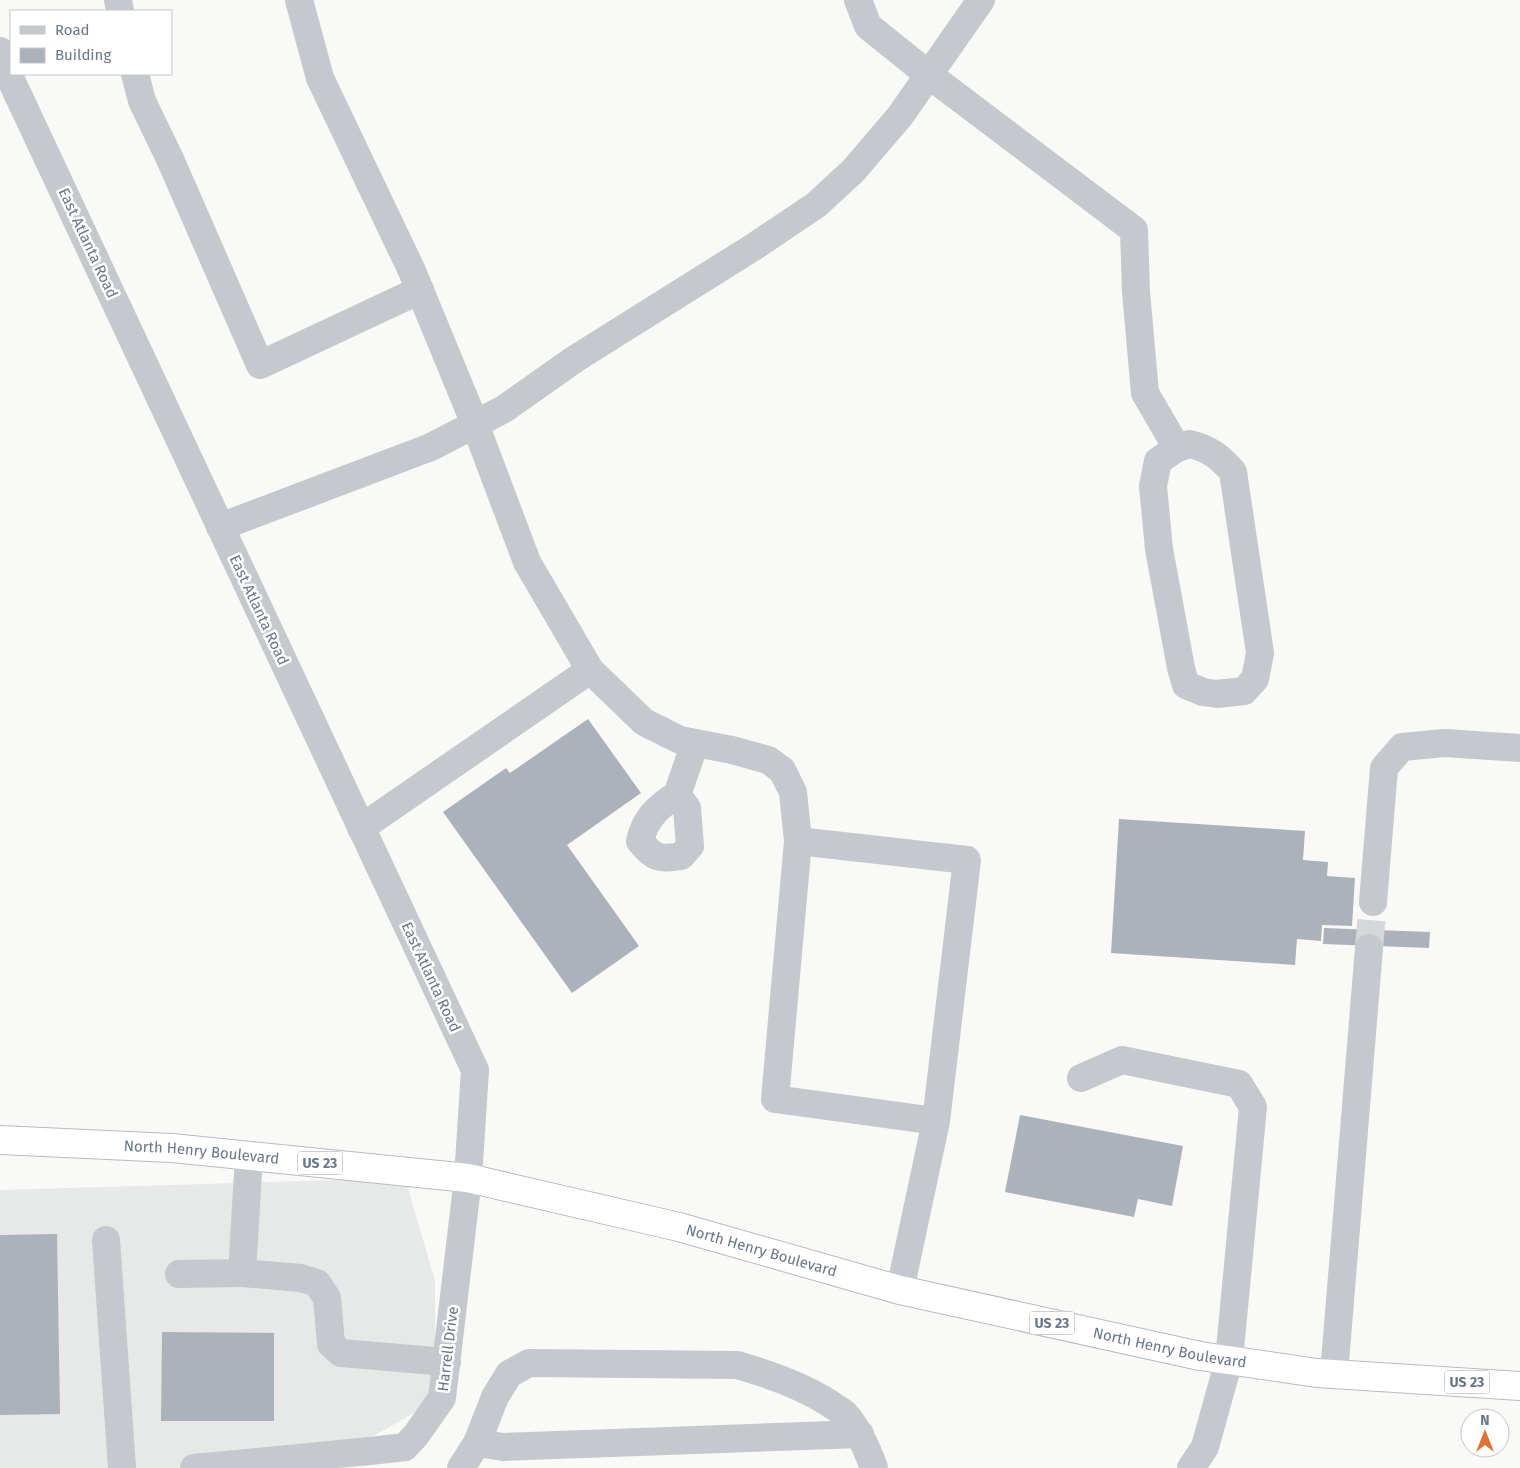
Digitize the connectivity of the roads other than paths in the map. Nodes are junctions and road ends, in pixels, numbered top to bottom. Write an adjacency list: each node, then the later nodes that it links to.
1 (299, 0): 7 (street)
2 (858, 0): 6 (street)
3 (981, 0): 6 (street)
4 (0, 51): 10 (street, East Atlanta Road)
5 (135, 75): 7 (street)
6 (929, 75): 8 (street); 9 (street)
7 (420, 290): 8 (street)
8 (476, 424): 10 (street); 11 (street)
9 (1176, 448): 9 (street)
10 (220, 526): 15 (street, East Atlanta Road)
11 (590, 670): 12 (street); 15 (street)
12 (695, 743): 14 (street); 16 (street)
13 (1520, 748): 17 (street)
14 (677, 795)
15 (361, 828): 23 (street, East Atlanta Road)
16 (798, 841): 20 (street); 20 (street)
17 (1373, 902)
18 (1369, 948): 30 (street)
19 (1081, 1078): 28 (street)
20 (936, 1121): 27 (street)
21 (0, 1140): 22 (highway, North Henry Boulevard / US 23)
22 (249, 1156): 23 (highway, North Henry Boulevard / US 23); 25 (street)
23 (468, 1178): 27 (highway, North Henry Boulevard / US 23); 29 (street, Harrell Drive)
24 (106, 1240): 34 (street)
25 (242, 1273): 26 (street); 29 (street)
26 (178, 1274)
27 (900, 1290): 28 (highway, North Henry Boulevard / US 23)
28 (1229, 1360): 30 (highway, North Henry Boulevard / US 23); 38 (street)
29 (447, 1362): 35 (street, Harrell Drive)
30 (1334, 1374): 31 (highway, North Henry Boulevard / US 23)
31 (1520, 1386)
32 (860, 1434): 33 (street); 33 (street); 37 (street)
33 (477, 1443): 36 (street)
34 (122, 1468)
35 (194, 1468)
36 (461, 1468)
37 (874, 1468)
38 (1191, 1468)

